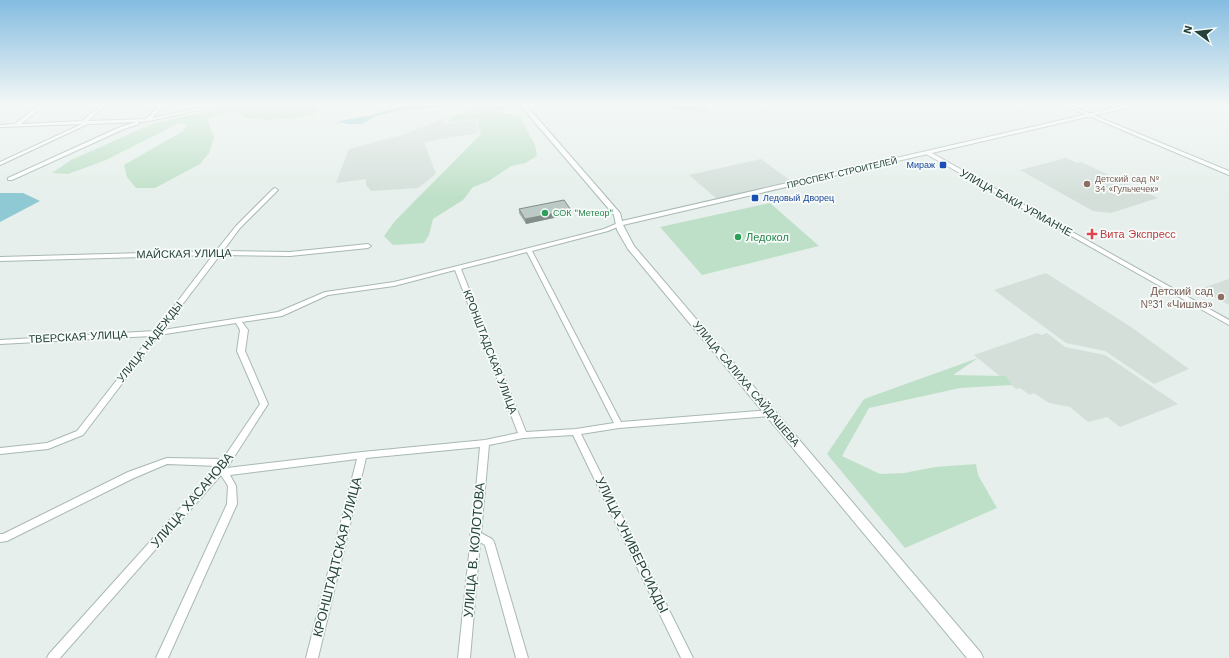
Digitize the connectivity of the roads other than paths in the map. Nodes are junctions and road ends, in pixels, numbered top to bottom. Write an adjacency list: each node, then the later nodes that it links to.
1 (59, 136): 7 (street)
2 (105, 136): 9 (street)
3 (549, 136): 11 (street, УЛИЦА САЛИХА САЙДАШЕВА)
4 (1004, 136): 6 (street, ПРОСПЕКТ СТРОИТЕЛЕЙ)
5 (1138, 136): 8 (street)
6 (928, 153): 11 (street, ПРОСПЕКТ СТРОИТЕЛЕЙ); 18 (street, УЛИЦА БАКИ УРМАНЧЕ)
7 (0, 164)
8 (1229, 173)
9 (10, 180)
10 (275, 190): 14 (street, УЛИЦА НАДЕЖДЫ)
11 (620, 224): 13 (street, ТВЕРСКАЯ УЛИЦА); 21 (street, УЛИЦА САЛИХА САЙДАШЕВА)
12 (368, 246): 14 (street, МАЙСКАЯ УЛИЦА)
13 (528, 249): 16 (street, ТВЕРСКАЯ УЛИЦА); 22 (street)
14 (219, 253): 15 (street, МАЙСКАЯ УЛИЦА); 19 (street, УЛИЦА НАДЕЖДЫ)
15 (0, 259)
16 (458, 269): 17 (street, ТВЕРСКАЯ УЛИЦА); 24 (street, КРОНШТАДСКАЯ УЛИЦА)
17 (238, 321): 19 (street, ТВЕРСКАЯ УЛИЦА); 28 (street, УЛИЦА ХАСАНОВА)
18 (1229, 323)
19 (156, 333): 20 (street, ТВЕРСКАЯ УЛИЦА); 26 (street, УЛИЦА НАДЕЖДЫ)
20 (0, 342)
21 (770, 413): 22 (street); 37 (street, УЛИЦА САЛИХА САЙДАШЕВА)
22 (619, 425): 23 (street)
23 (576, 432): 24 (street); 36 (street, УЛИЦА УНИВЕРСИАДЫ)
24 (523, 435): 25 (street)
25 (485, 443): 27 (street); 29 (street, УЛИЦА В. КОЛОТОВА)
26 (0, 451)
27 (362, 455): 28 (street); 33 (street, КРОНШТАДТСКАЯ УЛИЦА)
28 (223, 469): 30 (street); 31 (street, УЛИЦА ХАСАНОВА); 32 (street, УЛИЦА ХАСАНОВА)
29 (475, 534): 34 (street, УЛИЦА В. КОЛОТОВА); 35 (street)
30 (0, 538)
31 (53, 658)
32 (162, 658)
33 (312, 658)
34 (464, 658)
35 (522, 658)
36 (687, 658)
37 (976, 658)

